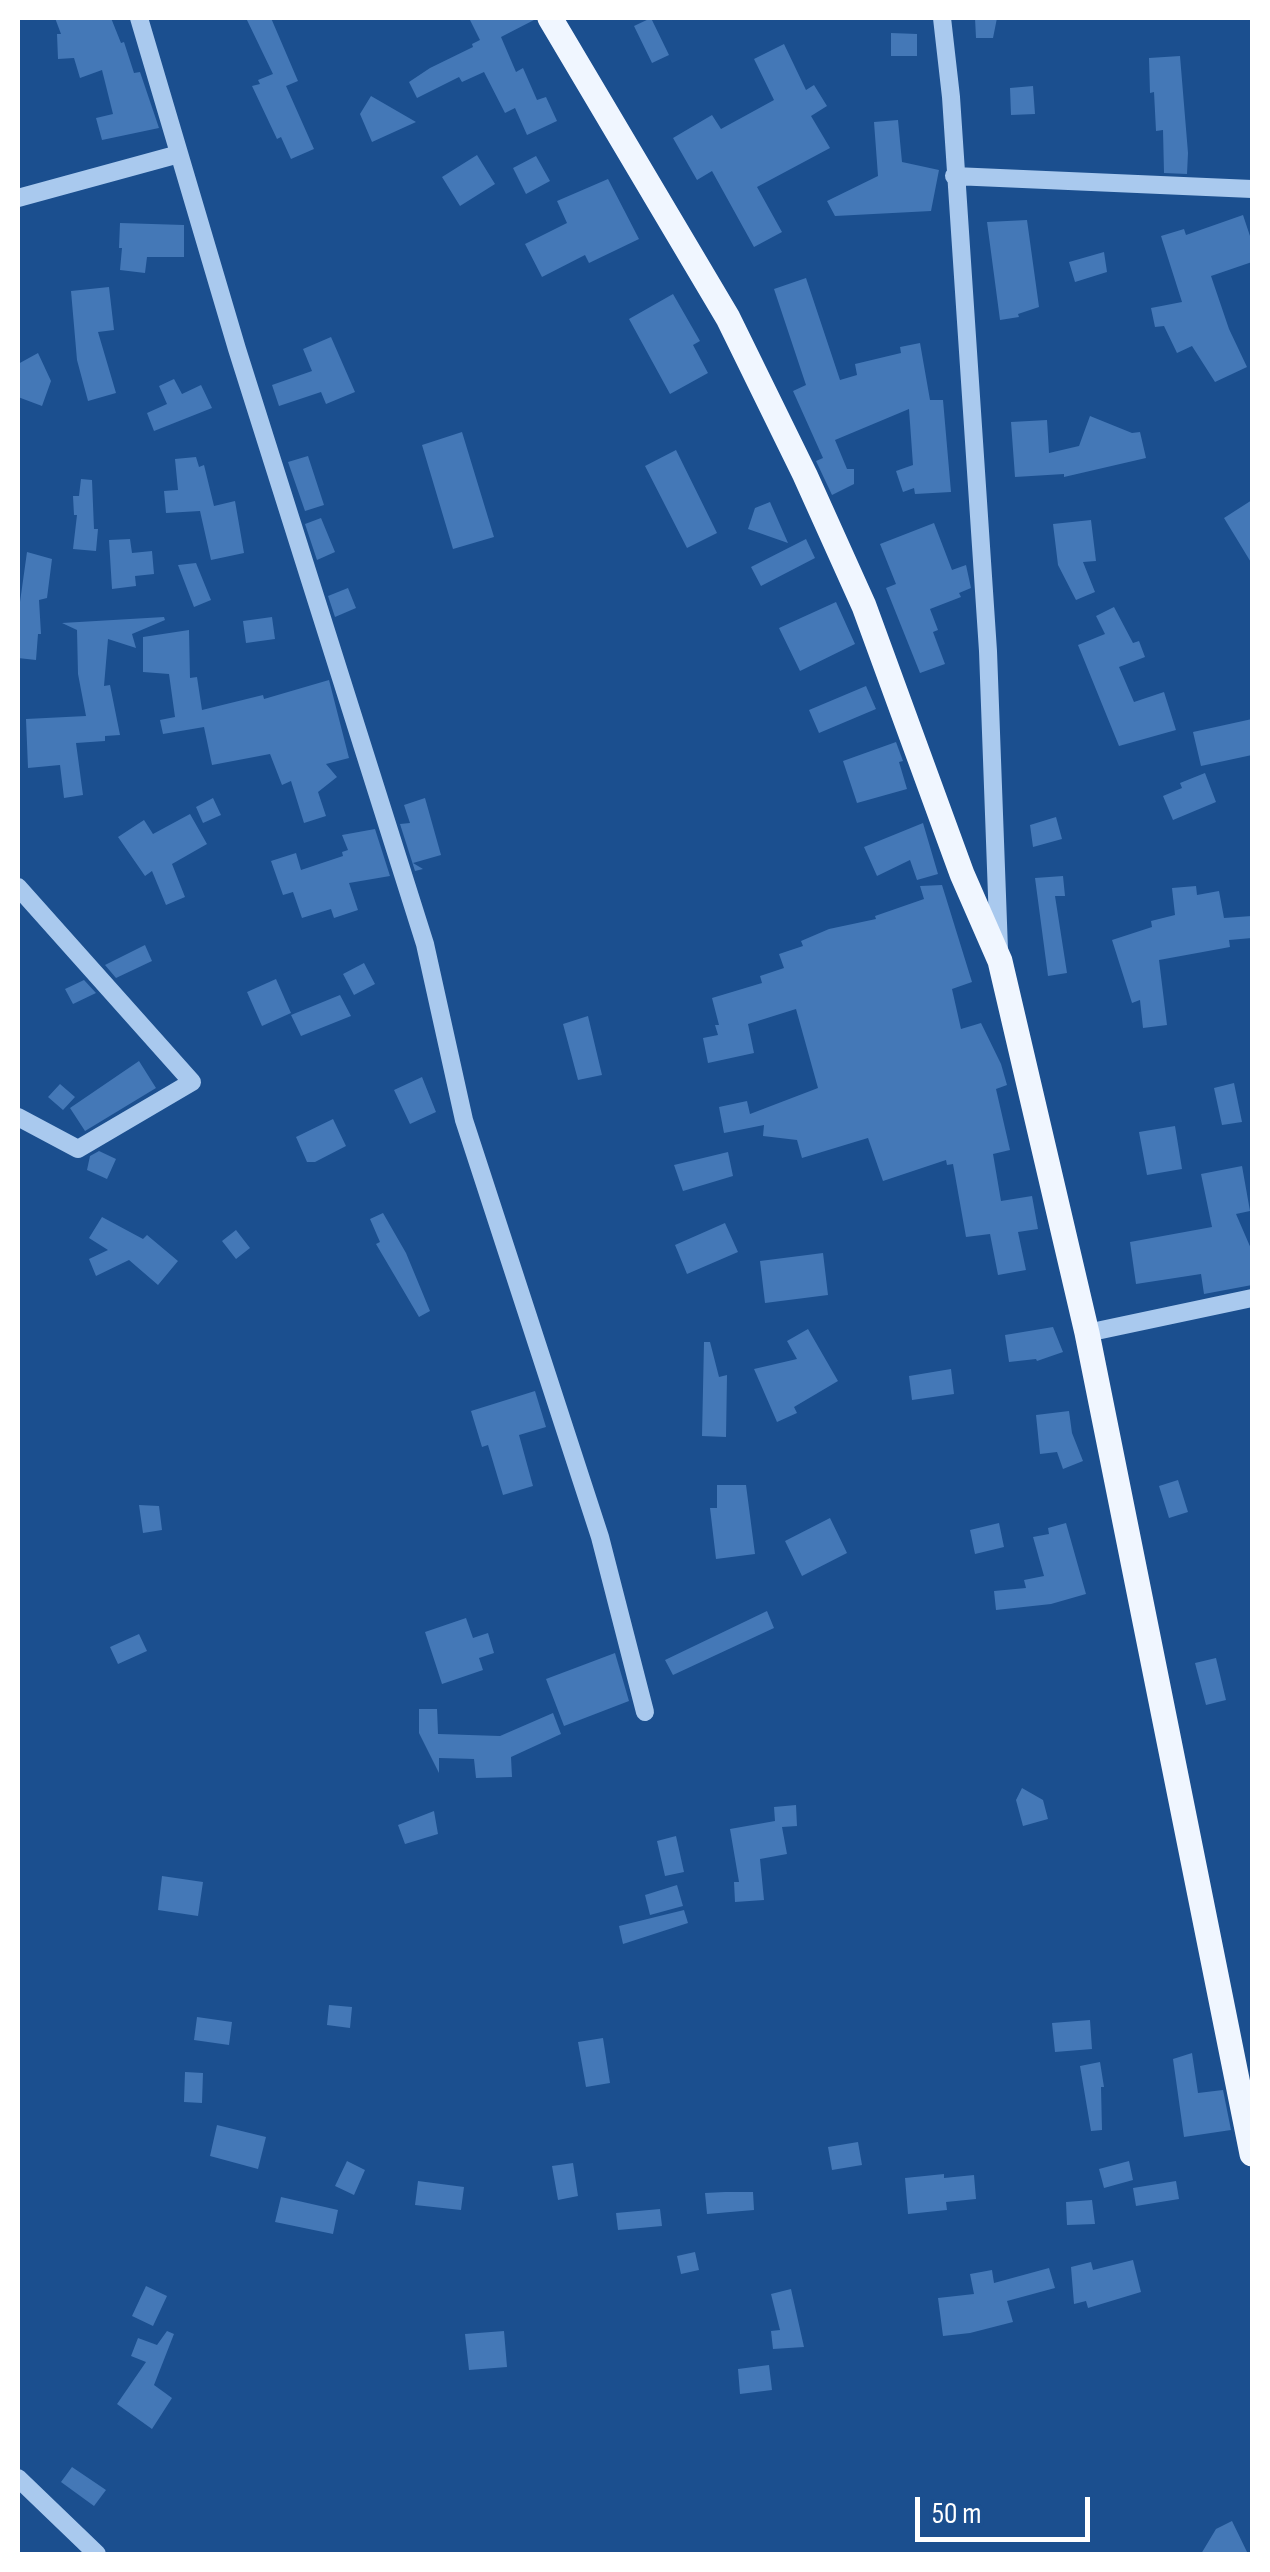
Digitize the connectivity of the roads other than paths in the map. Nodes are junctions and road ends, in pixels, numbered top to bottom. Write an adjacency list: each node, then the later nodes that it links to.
1 (139, 18): 4 (street)
2 (550, 18): 9 (main road)
3 (942, 18): 5 (street)
4 (179, 154): 7 (street); 13 (street)
5 (954, 176): 6 (street); 9 (street)
6 (1252, 189)
7 (18, 198)
8 (18, 887): 10 (street)
9 (1000, 961): 12 (main road)
10 (18, 1117)
11 (1252, 1298): 12 (street)
12 (1087, 1333): 14 (main road)
13 (645, 1712)
14 (1252, 2154)
15 (18, 2478): 16 (street)
16 (97, 2554)

